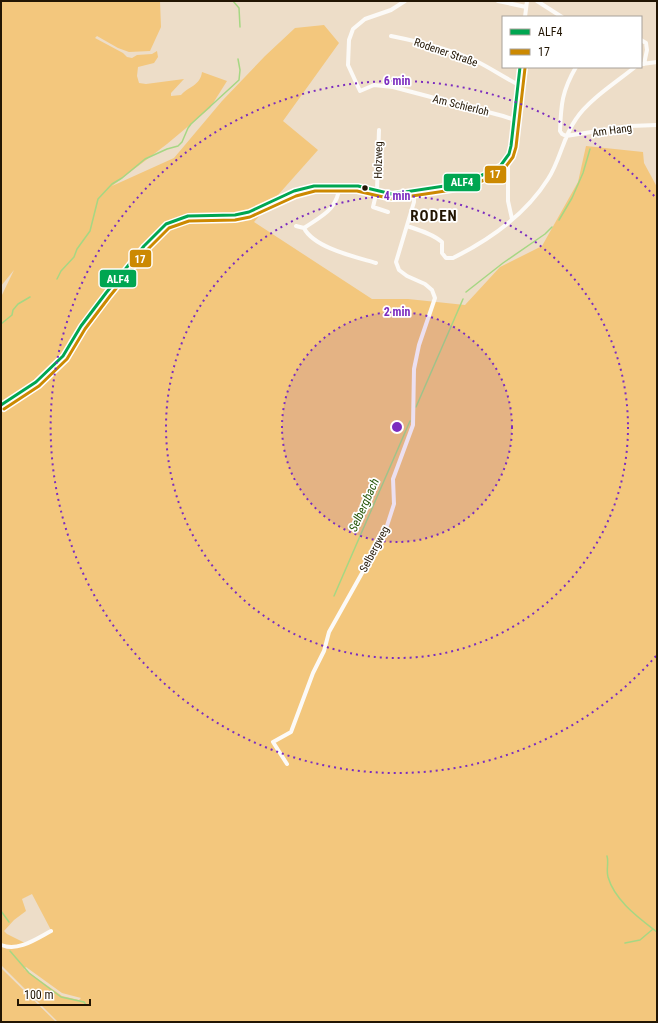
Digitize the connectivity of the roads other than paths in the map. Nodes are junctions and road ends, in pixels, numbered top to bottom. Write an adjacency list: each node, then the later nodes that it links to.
1 (406, 1): 16 (street, Am Schierloh)
2 (498, 1): 5 (street)
3 (527, 1): 5 (street)
4 (537, 1): 7 (street)
5 (526, 7): 6 (street)
6 (525, 16)
7 (560, 16)
8 (391, 36): 15 (street, Rodener Straße)
9 (642, 41): 11 (street)
10 (657, 62): 11 (street)
11 (642, 64)
12 (520, 68): 15 (street)
13 (575, 68): 19 (street)
14 (634, 68): 19 (street)
15 (519, 85): 16 (street)
16 (515, 120): 20 (street)
17 (657, 125): 19 (street, Am Hang)
18 (379, 130): 22 (street, Holzweg)
19 (566, 136): 25 (street)
20 (505, 161): 23 (street); 25 (street)
21 (340, 185): 22 (street); 28 (street); 30 (street)
22 (377, 190): 23 (street); 24 (street, Holzweg)
23 (414, 191): 27 (street, Selbergweg)
24 (388, 212)
25 (512, 219): 27 (street)
26 (296, 226): 28 (street)
27 (407, 226): 31 (street, Selbergweg)
28 (304, 228): 29 (street)
29 (376, 263)
30 (1, 405)
31 (287, 764)
32 (51, 931): 33 (street)
33 (1, 945)

